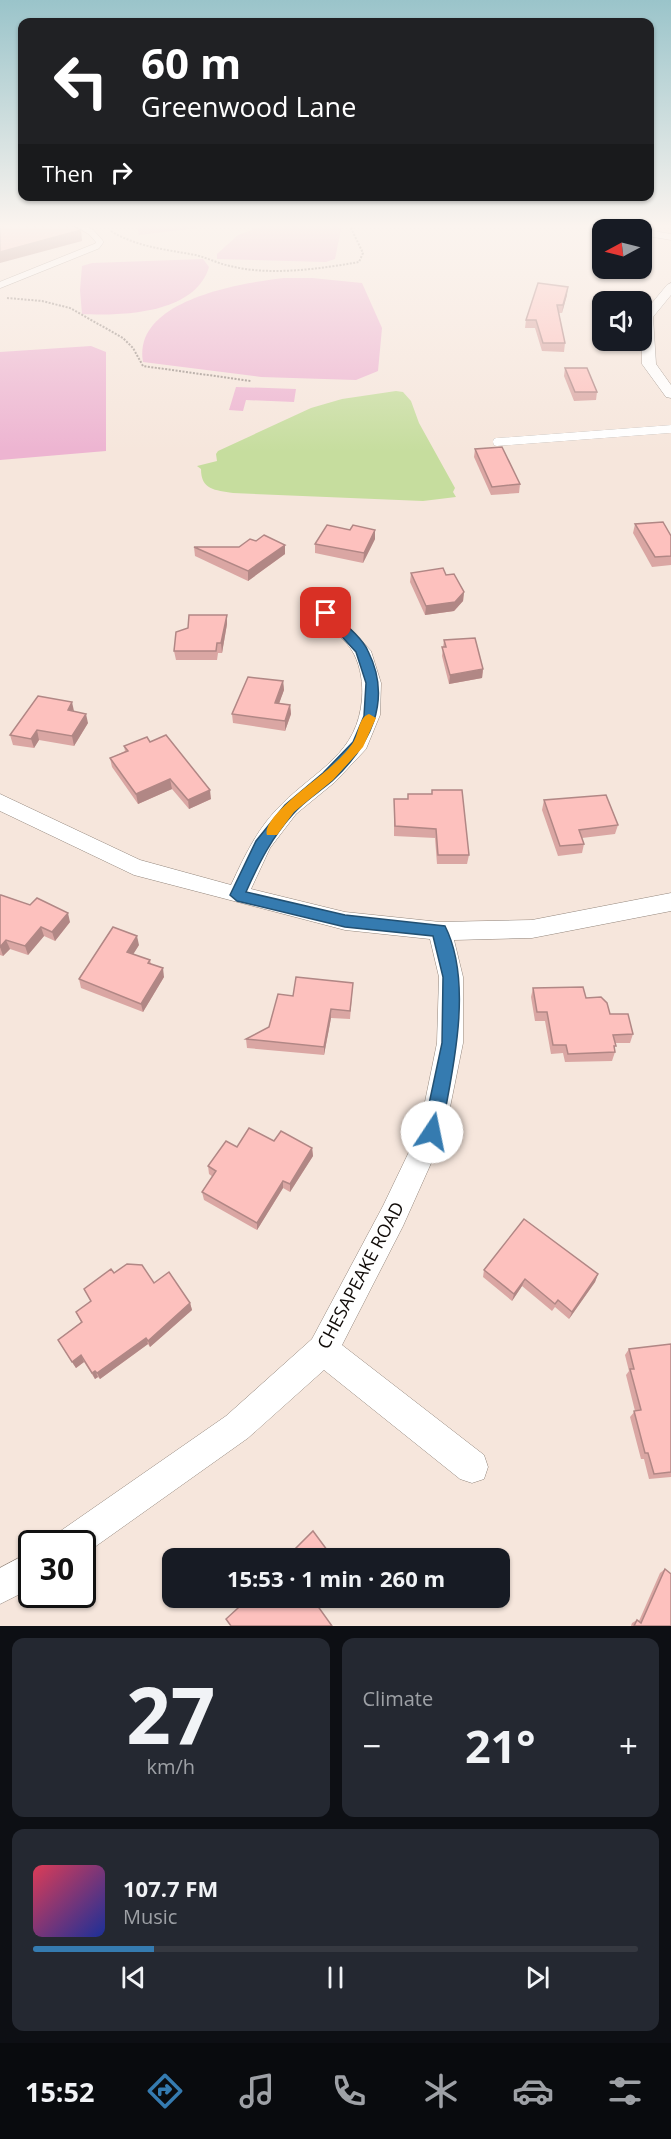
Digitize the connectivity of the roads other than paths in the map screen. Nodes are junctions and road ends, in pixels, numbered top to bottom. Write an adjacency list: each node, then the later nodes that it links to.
1 (661, 300): 2 (street)
2 (671, 394)
3 (671, 429): 4 (lane)
4 (497, 442)
5 (326, 613): 7 (street)
6 (0, 802): 7 (street)
7 (237, 895): 9 (street)
8 (671, 902): 9 (street)
9 (440, 931): 10 (street, CHESAPEAKE ROAD)
10 (323, 1350): 11 (street); 12 (street, CHESAPEAKE ROAD)
11 (472, 1467)
12 (91, 1530)
13 (18, 1576): 14 (street)
14 (0, 1587)

